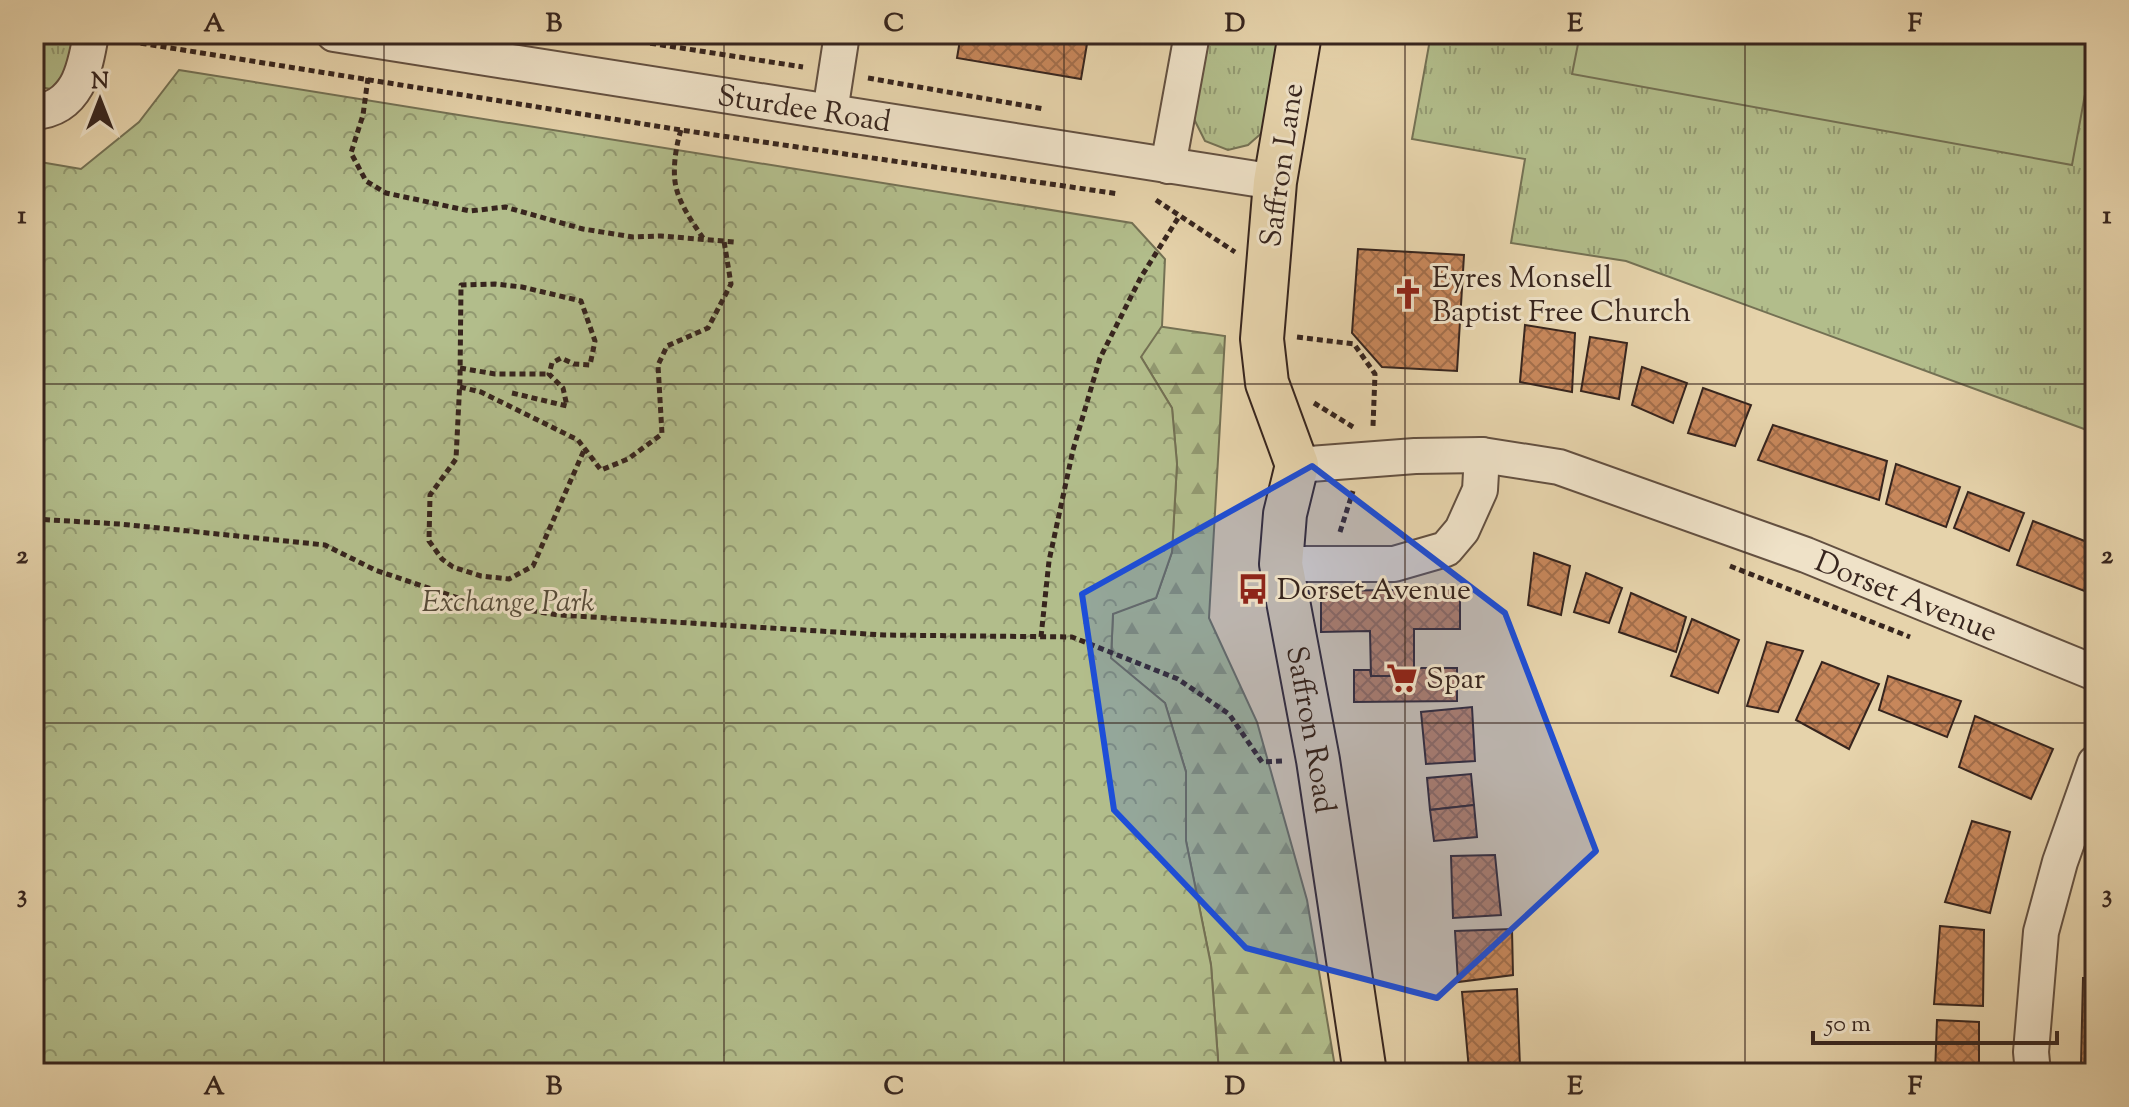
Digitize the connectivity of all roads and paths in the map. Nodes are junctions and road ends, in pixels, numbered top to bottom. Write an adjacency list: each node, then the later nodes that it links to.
1 (339, 34): 11 (street, Sturdee Road)
2 (591, 34): 7 (path)
3 (842, 34): 7 (street)
4 (1192, 34): 13 (street)
5 (1300, 34): 14 (main road, Saffron Lane)
6 (91, 35): 8 (path); 10 (street)
7 (836, 71): 9 (path); 11 (street)
8 (368, 78): 12 (path); 18 (path)
9 (1052, 110)
10 (34, 112)
11 (830, 112): 13 (street, Sturdee Road)
12 (681, 130): 15 (path); 18 (path)
13 (1168, 166): 14 (street, Sturdee Road)
14 (1275, 182): 30 (main road, Saffron Lane)
15 (1128, 196)
16 (1143, 198): 17 (path)
17 (1180, 215): 21 (path); 34 (path)
18 (704, 239): 19 (path)
19 (724, 241): 20 (path); 27 (path)
20 (735, 242)
21 (1245, 259)
22 (1296, 337): 29 (path)
23 (460, 368): 24 (path); 24 (path); 25 (path)
24 (549, 374): 26 (path)
25 (460, 387): 27 (path); 27 (path)
26 (512, 393)
27 (585, 448)
28 (1482, 455): 29 (street, Dorset Avenue); 32 (street); 36 (street, Dorset Avenue)
29 (1372, 459): 30 (street, Dorset Avenue)
30 (1297, 465): 32 (main road, Saffron Road)
31 (34, 519): 34 (path)
32 (1281, 564): 37 (main road, Saffron Road)
33 (1723, 564): 35 (path)
34 (1041, 637): 37 (path)
35 (1914, 638)
36 (2095, 673)
37 (1318, 760): 39 (main road, Saffron Road)
38 (2095, 763): 40 (street)
39 (1365, 1073)
40 (2033, 1073)

